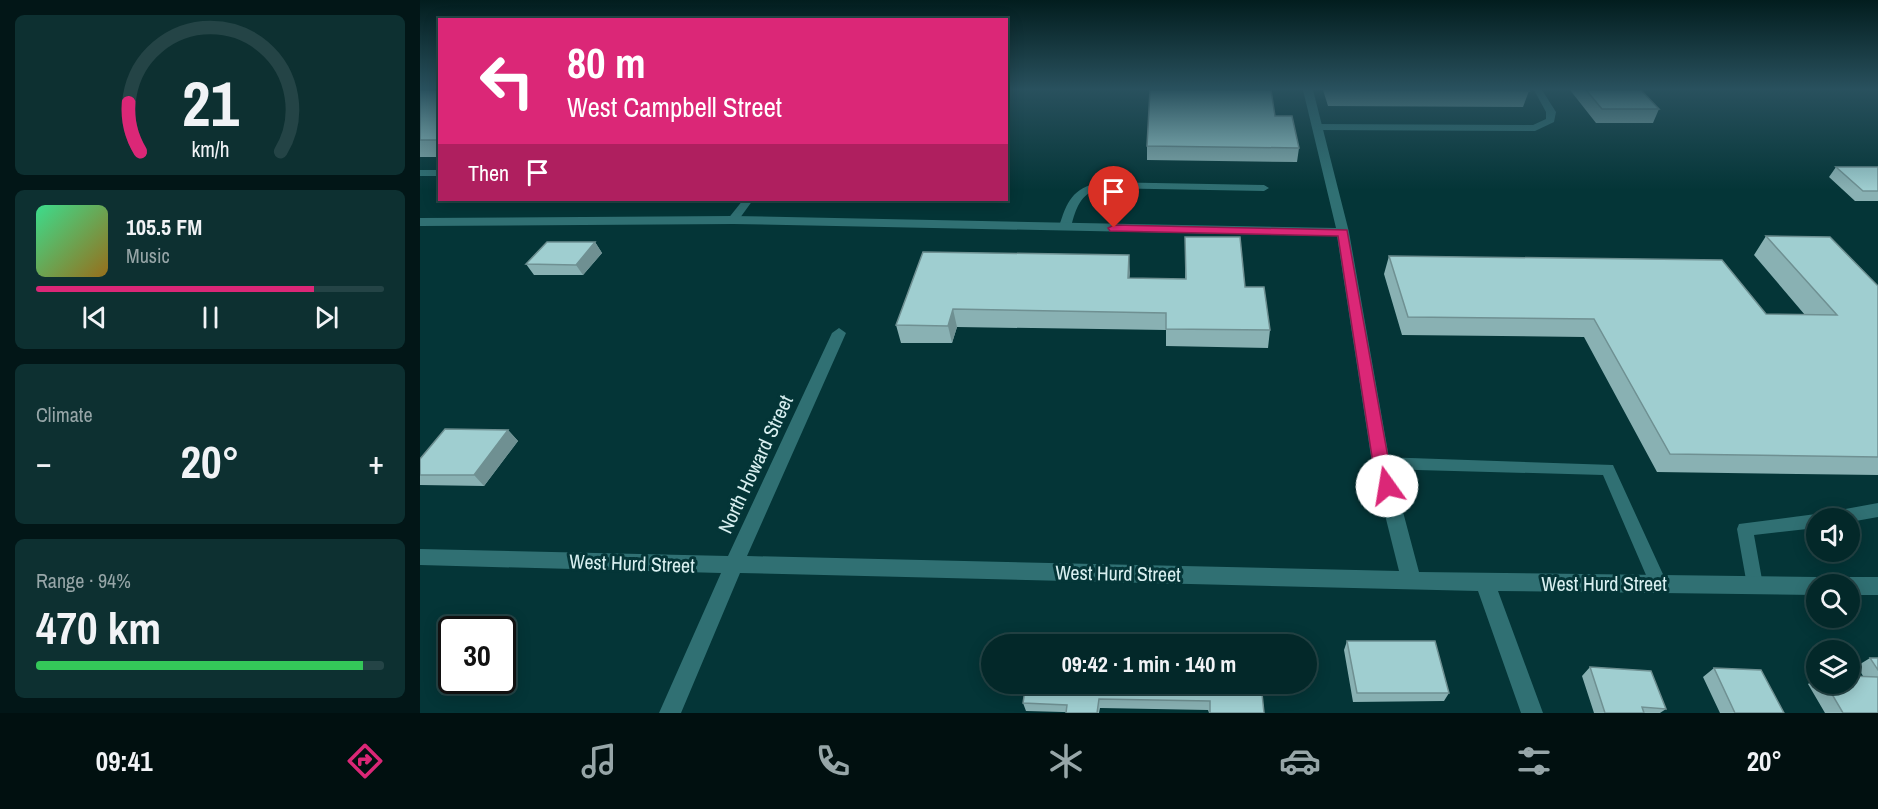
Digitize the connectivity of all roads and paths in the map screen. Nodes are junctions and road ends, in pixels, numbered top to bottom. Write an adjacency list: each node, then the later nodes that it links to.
1 (1316, 123): 3 (street)
2 (1545, 123): 3 (lane)
3 (1317, 127): 11 (street)
4 (420, 173): 5 (lane)
5 (438, 173)
6 (1264, 188): 10 (lane)
7 (747, 201): 8 (lane)
8 (733, 220): 9 (street); 10 (street)
9 (420, 222)
10 (1065, 227): 11 (street)
11 (1343, 232): 13 (street)
12 (839, 333): 18 (street, North Howard Street)
13 (1381, 463): 19 (street); 21 (lane)
14 (1878, 510): 15 (lane)
15 (1860, 513)
16 (1806, 522): 22 (lane)
17 (420, 557): 18 (street, West Hurd Street)
18 (733, 566): 19 (street, West Hurd Street); 26 (street, North Howard Street)
19 (1411, 579): 20 (street, West Hurd Street)
20 (1485, 582): 21 (street, West Hurd Street); 27 (street)
21 (1658, 583): 22 (street, West Hurd Street)
22 (1754, 585): 23 (street, West Hurd Street)
23 (1806, 586)
24 (1860, 586): 25 (street)
25 (1878, 586)
26 (669, 713)
27 (1532, 713)

